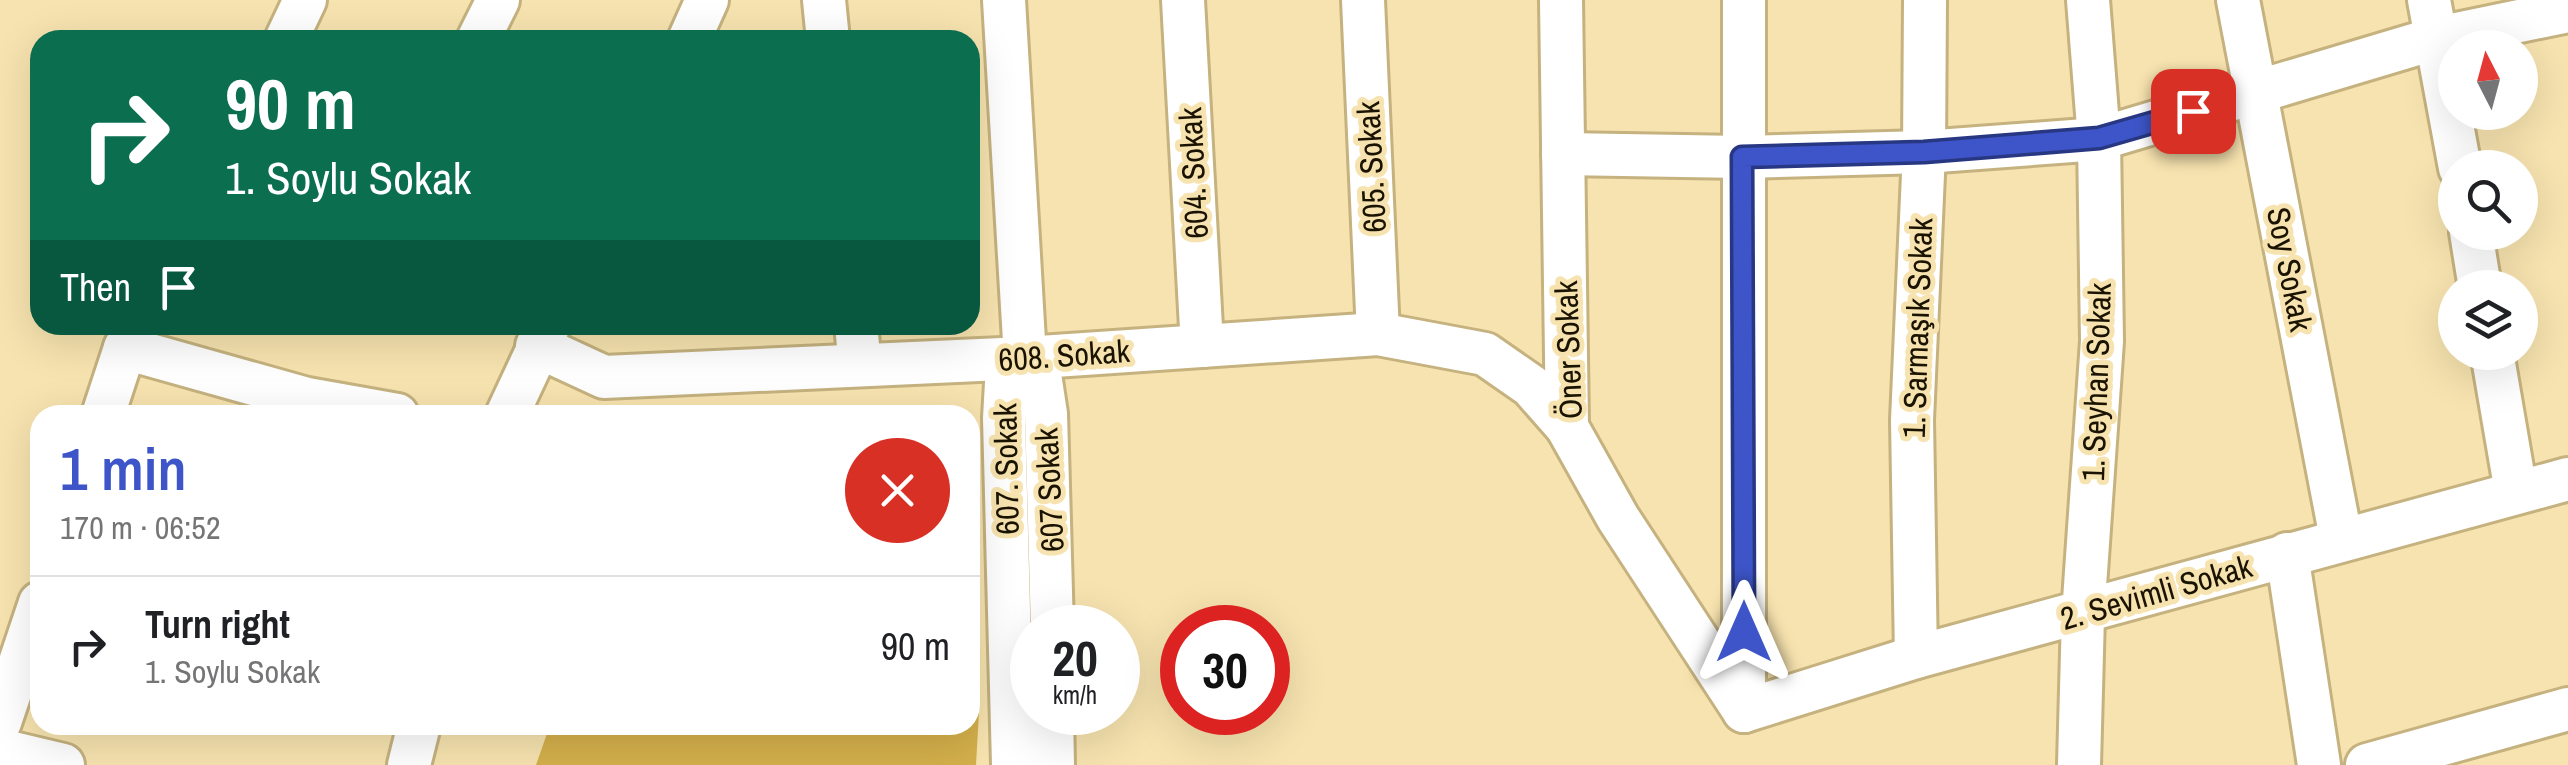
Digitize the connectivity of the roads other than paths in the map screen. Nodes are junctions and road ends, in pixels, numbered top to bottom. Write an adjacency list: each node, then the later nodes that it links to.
1 (305, 0): 15 (street)
2 (498, 0): 16 (street)
3 (707, 0): 17 (street)
4 (824, 0): 18 (street)
5 (1004, 0): 30 (street, 607. Sokak)
6 (1183, 0): 29 (street, 604. Sokak)
7 (1364, 0): 25 (street, 605. Sokak)
8 (1561, 0): 23 (street, Öner Sokak)
9 (1744, 0): 24 (street)
10 (1925, 0): 22 (street, 1. Sarmaşık Sokak)
11 (2088, 0): 20 (street, 1. Seyhan Sokak)
12 (2238, 0): 19 (street, Soy Sokak)
13 (2568, 10): 14 (street)
14 (2433, 19): 19 (street); 21 (street)
15 (291, 30)
16 (483, 30)
17 (694, 30)
18 (827, 30)
19 (2256, 93): 20 (street); 38 (street, Soy Sokak)
20 (2099, 138): 22 (street); 41 (street, 1. Seyhan Sokak)
21 (2457, 150)
22 (1924, 152): 24 (street); 43 (street, 1. Sarmaşık Sokak)
23 (1563, 154): 24 (street); 35 (street, Öner Sokak)
24 (1742, 157): 45 (street)
25 (1378, 334): 29 (street, 608. Sokak); 35 (street, 608. Sokak)
26 (131, 336): 32 (street); 33 (street)
27 (543, 336): 28 (street, 608. Sokak); 34 (street)
28 (858, 345): 30 (street, 608. Sokak)
29 (1202, 346): 30 (street, 608. Sokak)
30 (1026, 358): 40 (street, 607 Sokak); 52 (street, 607. Sokak)
31 (2495, 370): 37 (street)
32 (107, 405)
33 (341, 405)
34 (512, 405)
35 (1567, 426): 45 (street, Öner Sokak)
36 (2568, 479): 37 (street, 2. Sevimli Sokak)
37 (2516, 492): 38 (street, 2. Sevimli Sokak)
38 (2341, 538): 39 (street, 2. Sevimli Sokak)
39 (2288, 554): 41 (street, 2. Sevimli Sokak); 55 (street)
40 (1052, 605)
41 (2083, 614): 43 (street, 2. Sevimli Sokak); 54 (street, 1. Seyhan Sokak)
42 (30, 633): 46 (street)
43 (1916, 657): 45 (street, 2. Sevimli Sokak)
44 (2568, 709): 56 (street)
45 (1744, 710)
46 (0, 722)
47 (416, 735): 51 (street)
48 (1052, 735): 53 (street)
49 (0, 750): 50 (street)
50 (63, 765)
51 (408, 765)
52 (1014, 765)
53 (1052, 765)
54 (2079, 765)
55 (2320, 765)
56 (2367, 765)

